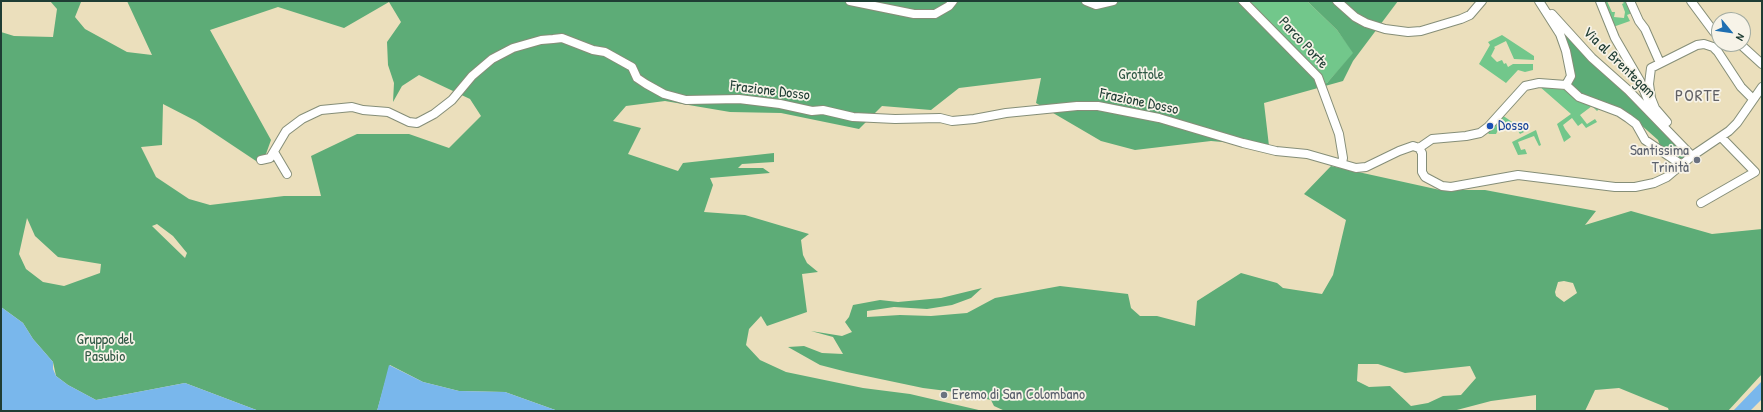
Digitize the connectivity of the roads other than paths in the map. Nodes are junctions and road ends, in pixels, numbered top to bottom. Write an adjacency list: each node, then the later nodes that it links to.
1 (850, 1): 2 (street)
2 (953, 1)
3 (1086, 1): 4 (street)
4 (1113, 1)
5 (1243, 1): 26 (street, Parco Porte)
6 (1337, 1): 7 (street)
7 (1482, 1)
8 (1600, 1): 19 (street)
9 (1630, 1): 14 (street)
10 (1691, 1): 12 (street)
11 (1541, 5): 16 (street, Via al Brentegam); 21 (street, Via al Brentegam)
12 (1711, 28)
13 (1749, 52): 15 (street)
14 (1660, 63): 18 (street); 19 (street)
15 (1762, 64)
16 (1566, 85): 22 (street); 27 (street)
17 (1762, 87): 18 (street)
18 (1753, 99): 20 (street)
19 (1655, 108): 21 (street)
20 (1721, 137): 24 (street); 29 (street)
21 (1684, 145): 24 (street, Via al Brentegam)
22 (1419, 148): 26 (street); 27 (street)
23 (274, 152): 25 (street, Frazione Dosso); 26 (street, Frazione Dosso); 28 (street)
24 (1692, 156): 27 (street)
25 (261, 160)
26 (1340, 163)
27 (1682, 165)
28 (287, 174)
29 (1700, 203)

